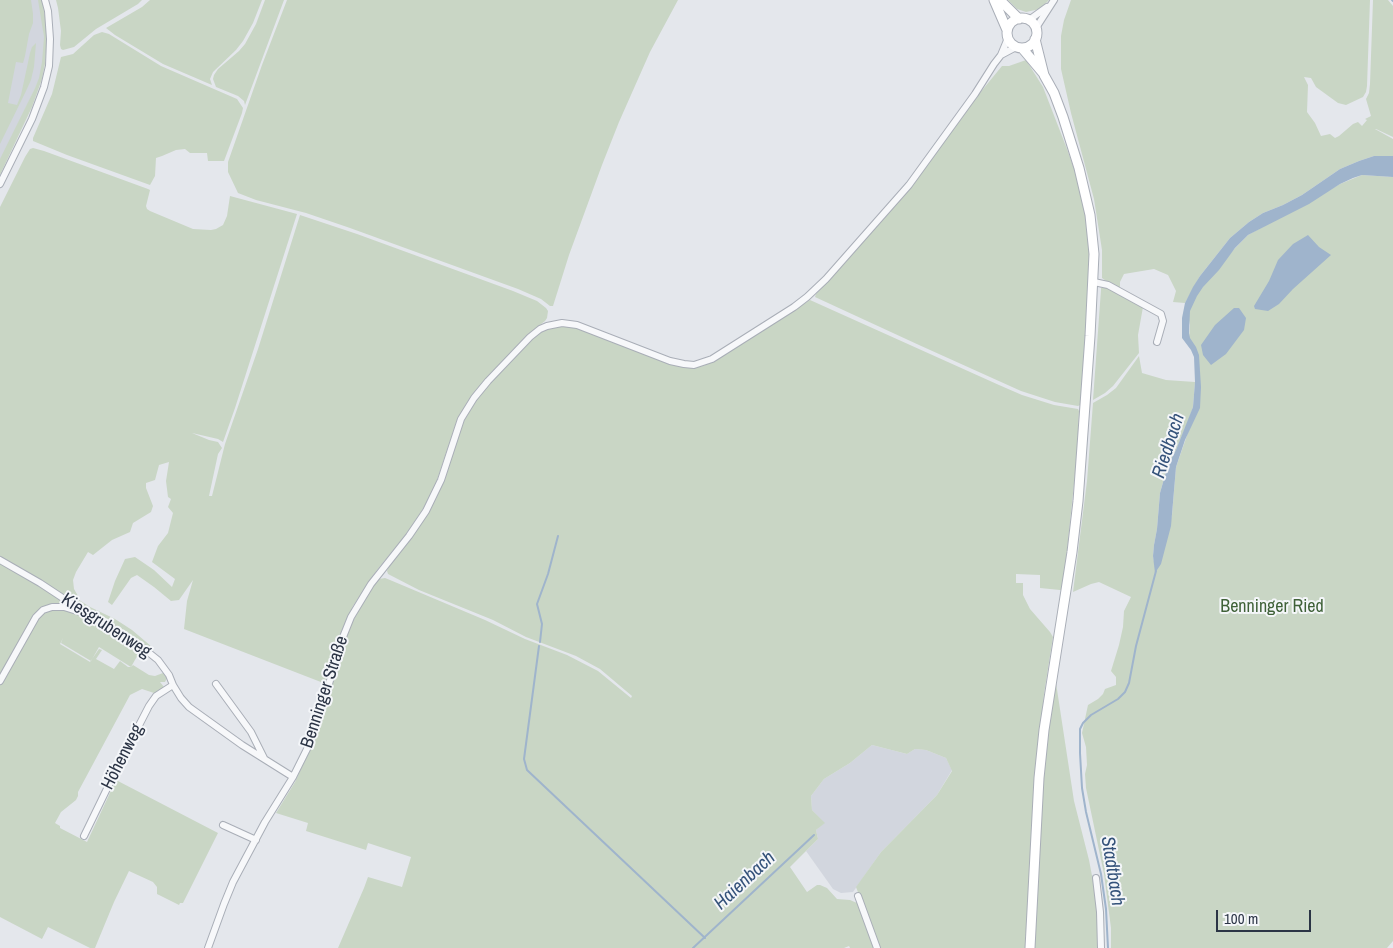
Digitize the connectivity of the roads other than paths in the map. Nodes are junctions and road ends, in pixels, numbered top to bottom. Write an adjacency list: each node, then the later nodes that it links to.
1 (45, 0): 13 (street)
2 (994, 0): 8 (main road)
3 (1000, 0): 5 (main road)
4 (1052, 2): 6 (street); 7 (street)
5 (1019, 18): 6 (main road); 8 (main road)
6 (1029, 20): 7 (main road)
7 (1036, 28): 9 (main road)
8 (1008, 34): 10 (main road); 11 (street)
9 (1036, 39): 10 (main road); 12 (main road)
10 (1019, 47): 11 (street); 12 (main road)
11 (1001, 55): 22 (street, Benninger Straße)
12 (1044, 75): 14 (main road)
13 (0, 184)
14 (1094, 282): 15 (street); 30 (main road)
15 (1157, 342)
16 (0, 560): 17 (street, Kiesgrubenweg)
17 (87, 614): 18 (street); 20 (street, Kiesgrubenweg)
18 (0, 681)
19 (216, 684): 21 (street)
20 (173, 686): 21 (street, Kiesgrubenweg); 24 (street, Höhenweg)
21 (264, 759): 22 (street, Kiesgrubenweg)
22 (293, 777): 25 (street, Benninger Straße)
23 (223, 825): 25 (street)
24 (84, 836)
25 (256, 840): 28 (street, Benninger Straße)
26 (1096, 878): 31 (street)
27 (858, 896): 29 (street)
28 (208, 948)
29 (877, 948)
30 (1030, 948)
31 (1101, 948)

